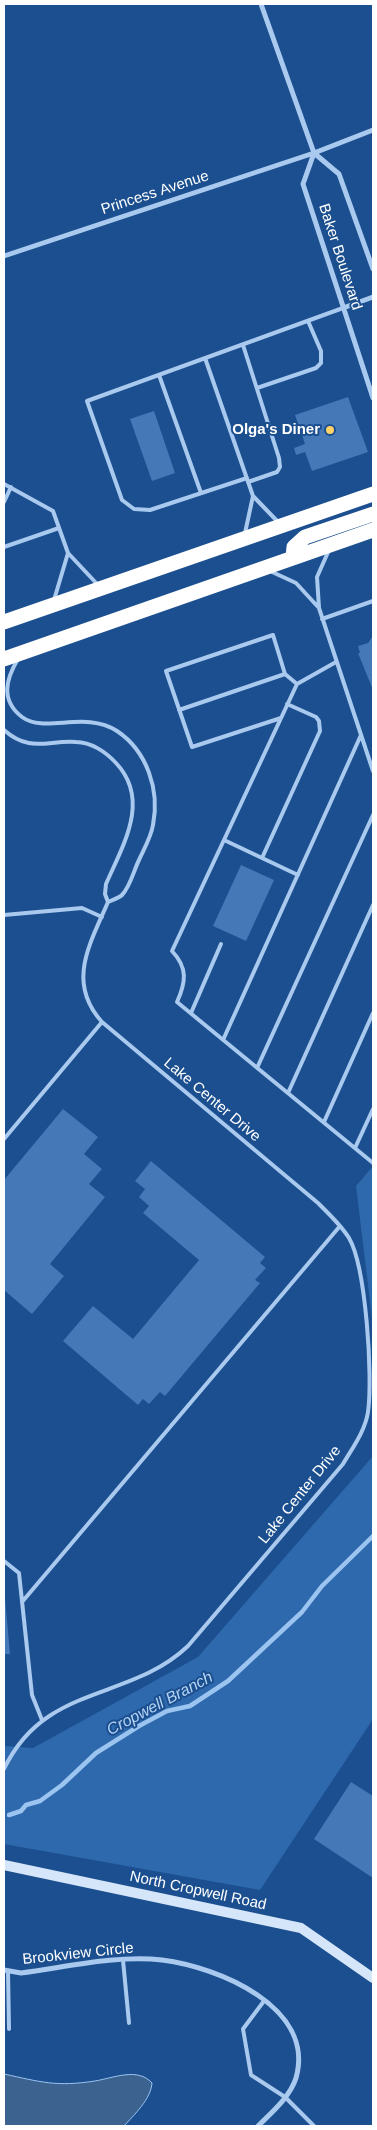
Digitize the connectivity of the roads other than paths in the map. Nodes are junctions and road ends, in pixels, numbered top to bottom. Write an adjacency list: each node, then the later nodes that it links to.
1 (261, 4): 3 (street)
2 (373, 130): 3 (street, Princess Avenue)
3 (314, 153): 4 (street, Princess Avenue); 5 (street, Baker Boulevard); 7 (street, Baker Boulevard)
4 (4, 256)
5 (373, 269)
6 (373, 297): 7 (street)
7 (343, 308): 8 (lane); 13 (street, Baker Boulevard)
8 (308, 321): 9 (lane); 12 (lane)
9 (243, 345): 10 (lane); 12 (lane)
10 (205, 358): 11 (lane); 14 (lane)
11 (159, 375): 17 (lane); 17 (lane)
12 (256, 388): 14 (lane)
13 (373, 398)
14 (247, 480): 17 (lane); 19 (lane)
15 (4, 484): 16 (lane)
16 (11, 488): 20 (lane); 23 (lane)
17 (201, 493)
18 (373, 494): 22 (highway)
19 (253, 496): 22 (lane); 25 (lane)
20 (4, 502)
21 (373, 514): 29 (highway)
22 (283, 526): 25 (highway)
23 (59, 528): 27 (lane); 28 (lane)
24 (373, 530): 26 (highway)
25 (243, 540): 31 (highway)
26 (331, 545): 29 (highway); 34 (lane)
27 (4, 547)
28 (68, 553): 31 (lane); 33 (lane)
29 (293, 558): 30 (highway)
30 (263, 568): 34 (lane); 37 (highway)
31 (101, 589): 33 (highway)
32 (373, 601): 35 (lane)
33 (52, 606): 36 (highway)
34 (318, 608): 35 (lane)
35 (322, 619): 39 (lane)
36 (4, 622)
37 (21, 653): 38 (highway); 52 (lane, Lake Center Drive)
38 (4, 659)
39 (336, 662): 41 (lane); 46 (lane)
40 (285, 674): 41 (lane); 43 (lane); 43 (lane)
41 (297, 684): 42 (lane)
42 (287, 704): 44 (lane); 50 (lane)
43 (179, 710): 44 (lane)
44 (281, 718): 49 (lane)
45 (4, 730): 52 (lane, Lake Center Drive)
46 (361, 735): 47 (lane); 51 (lane)
47 (373, 771)
48 (373, 815): 61 (lane)
49 (224, 840): 50 (lane); 58 (lane)
50 (262, 858): 51 (lane)
51 (298, 875): 60 (lane)
52 (108, 902): 55 (lane, Lake Center Drive)
53 (373, 905): 62 (lane)
54 (4, 915): 55 (lane)
55 (102, 917): 59 (lane, Lake Center Drive)
56 (222, 944): 58 (lane)
57 (373, 1012): 64 (lane)
58 (191, 1013): 60 (lane)
59 (102, 1022): 65 (lane); 68 (lane, Lake Center Drive)
60 (223, 1040): 61 (lane)
61 (257, 1068): 62 (lane)
62 (288, 1093): 64 (lane)
63 (373, 1109): 66 (lane)
64 (324, 1122): 66 (lane)
65 (4, 1139)
66 (355, 1148): 67 (lane)
67 (373, 1163)
68 (340, 1226): 70 (lane); 71 (lane, Lake Center Drive)
69 (4, 1561): 70 (lane)
70 (22, 1602): 71 (lane)
71 (42, 1720): 72 (lane, Lake Center Drive)
72 (4, 1769)
73 (4, 1865): 76 (street, North Cropwell Road)
74 (124, 1960): 75 (street, Brookview Circle); 77 (street, Brookview Circle); 78 (lane)
75 (6, 1971): 79 (lane)
76 (373, 1978)
77 (264, 2001): 80 (street, Brookview Circle); 80 (lane)
78 (129, 2023)
79 (9, 2028)
80 (285, 2097): 81 (street, Brookview Circle); 82 (lane)
81 (258, 2126)
82 (314, 2126)

